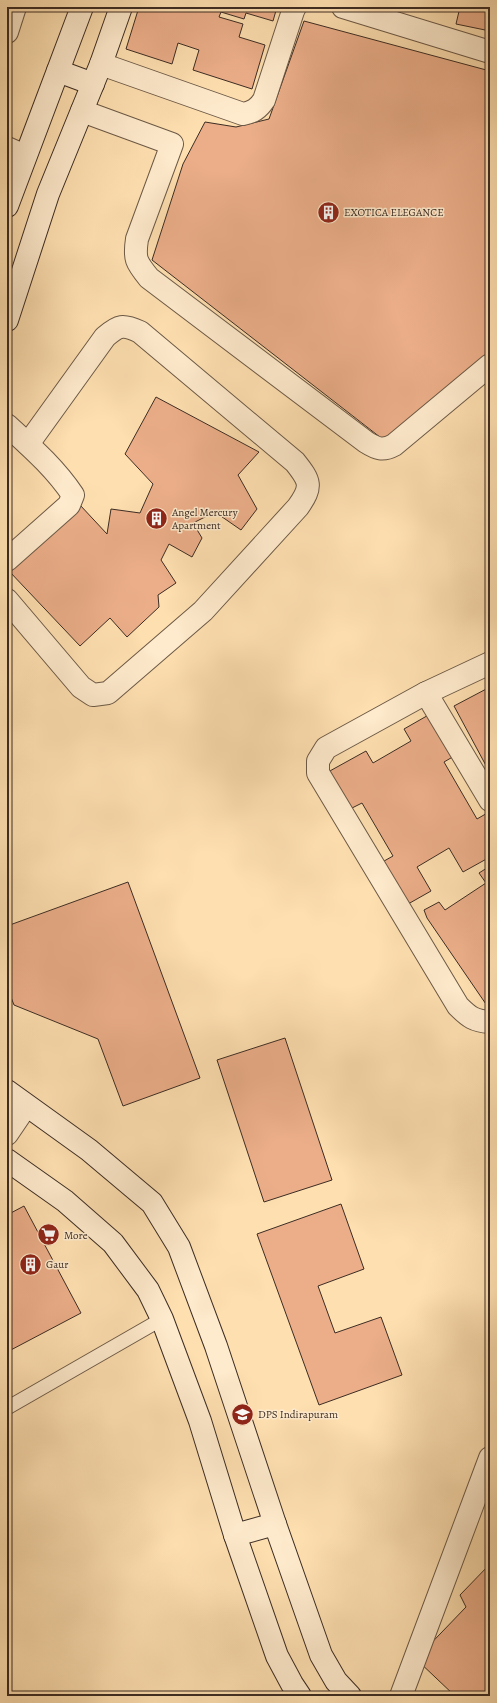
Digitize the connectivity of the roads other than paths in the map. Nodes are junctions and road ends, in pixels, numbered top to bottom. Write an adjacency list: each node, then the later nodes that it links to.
1 (16, 7): 6 (street)
2 (82, 7): 8 (street)
3 (121, 7): 9 (street)
4 (295, 7): 9 (street)
5 (343, 7): 7 (street)
6 (7, 32)
7 (490, 52)
8 (58, 71): 9 (street); 11 (street)
9 (97, 74): 10 (street)
10 (82, 111): 13 (street); 14 (street)
11 (16, 152): 12 (street)
12 (7, 206)
13 (7, 320)
14 (490, 365)
15 (7, 425): 16 (street)
16 (28, 444): 17 (street); 18 (street)
17 (7, 560)
18 (7, 600)
19 (490, 663): 20 (street)
20 (426, 693): 21 (street); 22 (street)
21 (490, 800)
22 (490, 1022)
23 (7, 1091): 24 (street)
24 (26, 1106): 25 (street); 31 (street)
25 (7, 1134)
26 (7, 1160): 27 (street)
27 (162, 1319): 28 (lane); 32 (street)
28 (7, 1408)
29 (490, 1458): 30 (street)
30 (486, 1483): 35 (street)
31 (275, 1524): 32 (street); 34 (street)
32 (235, 1535): 33 (street)
33 (300, 1696)
34 (350, 1696)
35 (401, 1696)

